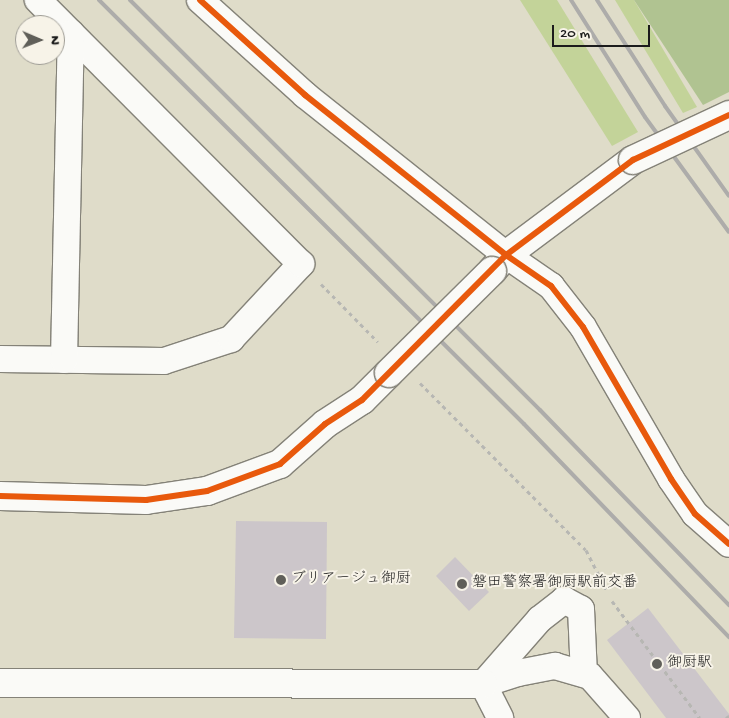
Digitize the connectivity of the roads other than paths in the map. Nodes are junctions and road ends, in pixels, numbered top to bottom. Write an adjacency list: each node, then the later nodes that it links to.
1 (38, 0): 3 (street)
2 (200, 0): 5 (street)
3 (71, 33): 7 (street); 7 (street)
4 (729, 115): 5 (street, bridge)
5 (499, 263): 8 (street, bridge); 9 (street)
6 (0, 359): 7 (street)
7 (64, 360)
8 (0, 496)
9 (729, 544)
10 (584, 674): 12 (street); 12 (street); 14 (street)
11 (0, 683): 12 (street)
12 (483, 684): 13 (street)
13 (500, 718)
14 (627, 718)

